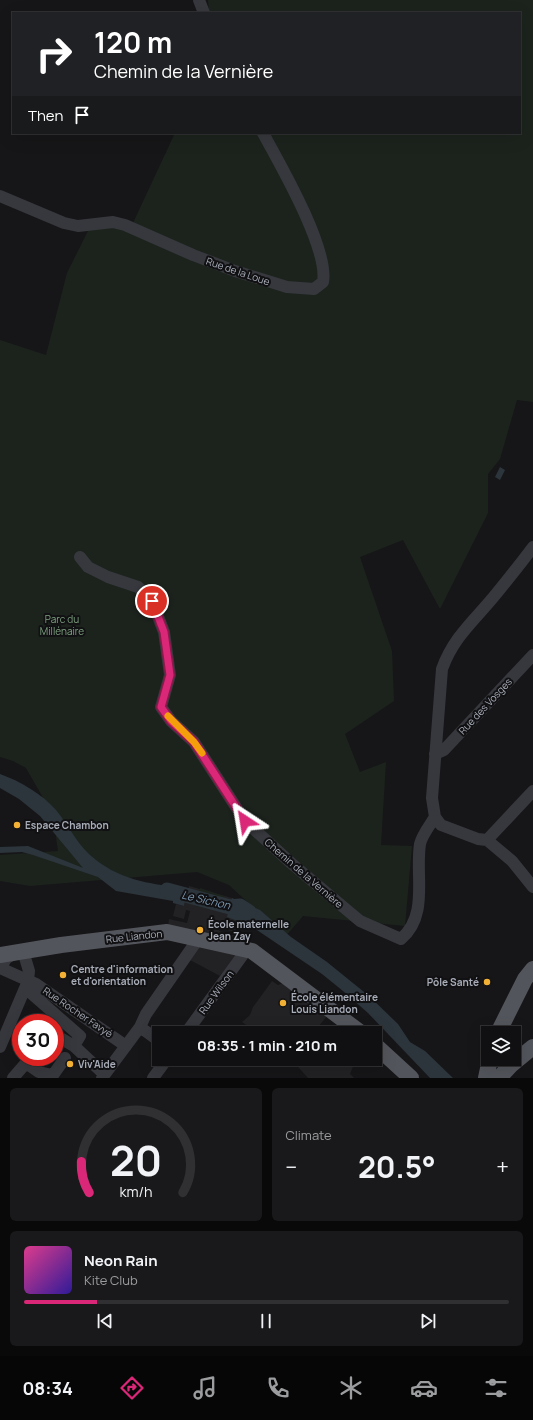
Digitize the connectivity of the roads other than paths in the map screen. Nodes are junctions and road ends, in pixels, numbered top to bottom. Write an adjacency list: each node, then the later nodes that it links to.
1 (199, 0): 2 (street)
2 (204, 12)
3 (264, 134): 4 (street, Rue de la Loue)
4 (0, 196)
5 (533, 547): 8 (street)
6 (80, 557): 10 (street, Chemin de la Vernière)
7 (533, 655): 8 (street, Rue des Vosges)
8 (435, 754): 10 (street)
9 (533, 792): 11 (street)
10 (435, 817): 11 (street)
11 (487, 840): 12 (street)
12 (533, 887)
13 (198, 939): 14 (main road, Rue Liandon); 15 (main road, Rue Liandon); 22 (street)
14 (243, 950): 19 (street, Rue Wilson); 20 (main road, Rue Liandon)
15 (23, 951): 16 (main road, Rue Liandon); 18 (street)
16 (1, 964): 18 (street, Rue Rocher Favyé)
17 (533, 969): 21 (main road)
18 (28, 981): 25 (street); 26 (street, Rue Rocher Favyé); 27 (street)
19 (191, 1026)
20 (352, 1026)
21 (502, 1026)
22 (140, 1027): 23 (street); 26 (street)
23 (152, 1036)
24 (64, 1040): 25 (street)
25 (74, 1046): 35 (street)
26 (126, 1046): 35 (street)
27 (0, 1047)
28 (533, 1047): 36 (main road)
29 (382, 1051): 39 (main road)
30 (65, 1058): 34 (street)
31 (162, 1066): 38 (street)
32 (493, 1066): 36 (main road)
33 (496, 1066): 36 (main road)
34 (52, 1076): 37 (street)
35 (103, 1076)
36 (498, 1077)
37 (14, 1078)
38 (153, 1078)
39 (411, 1078)

